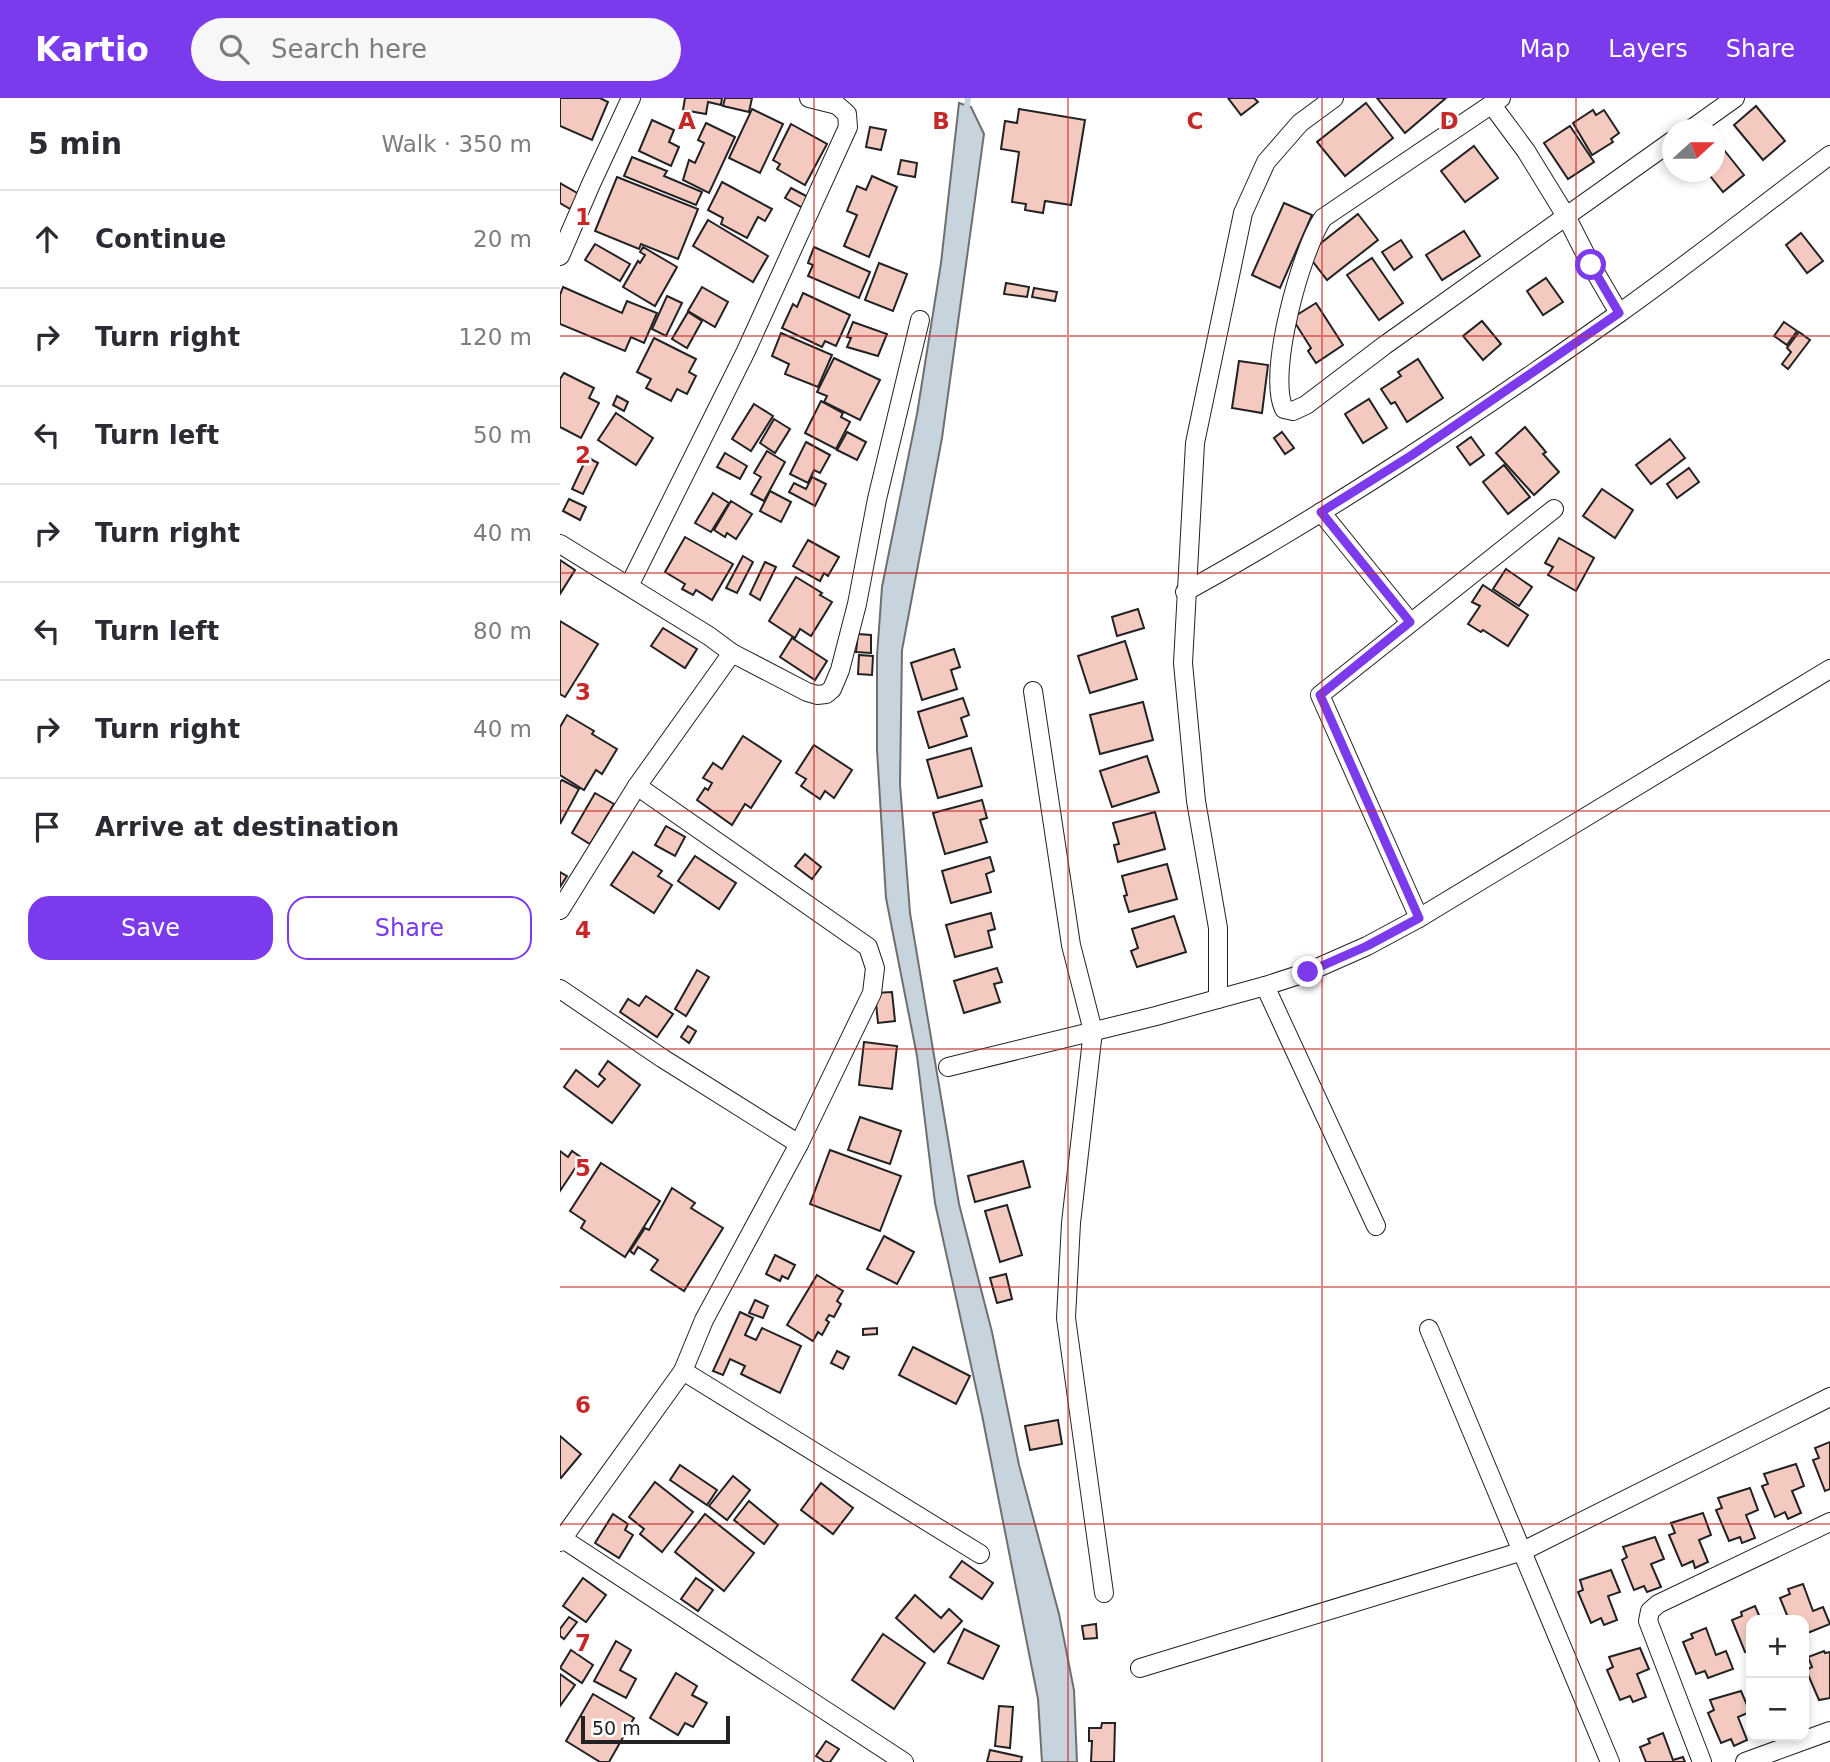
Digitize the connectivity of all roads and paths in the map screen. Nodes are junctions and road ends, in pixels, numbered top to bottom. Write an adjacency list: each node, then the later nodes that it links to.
1 (631, 98): 10 (street)
2 (809, 98): 16 (street)
3 (1334, 98): 17 (street)
4 (1735, 98): 6 (street)
5 (1496, 101): 9 (street); 9 (street)
6 (1705, 119)
7 (1662, 148): 9 (street)
8 (1830, 155): 11 (street)
9 (1566, 215): 11 (street)
10 (560, 256)
11 (1619, 313): 14 (street)
12 (920, 320): 19 (street)
13 (1554, 509): 18 (street)
14 (1321, 512): 17 (street); 18 (street)
15 (560, 544): 16 (street)
16 (629, 586): 19 (street)
17 (1185, 592): 27 (street)
18 (1410, 622): 24 (street)
19 (732, 653): 22 (street)
20 (1830, 669): 24 (street)
21 (1032, 691): 28 (street)
22 (637, 786): 23 (street); 30 (street)
23 (560, 910)
24 (1419, 918): 25 (street)
25 (1265, 986): 27 (street); 31 (street)
26 (560, 989): 30 (street)
27 (1218, 999): 28 (street)
28 (1093, 1031): 29 (street); 39 (street)
29 (948, 1067)
30 (799, 1144): 33 (street)
31 (1376, 1226)
32 (1429, 1329): 37 (street)
33 (683, 1371): 36 (street); 38 (street)
34 (1830, 1398): 37 (street)
35 (1830, 1521): 44 (street)
36 (561, 1539): 42 (street)
37 (1523, 1551): 40 (street); 43 (street)
38 (980, 1554)
39 (1104, 1593)
40 (1140, 1668)
41 (1830, 1731): 45 (street)
42 (904, 1762)
43 (1610, 1762)
44 (1702, 1762)
45 (1745, 1762)

